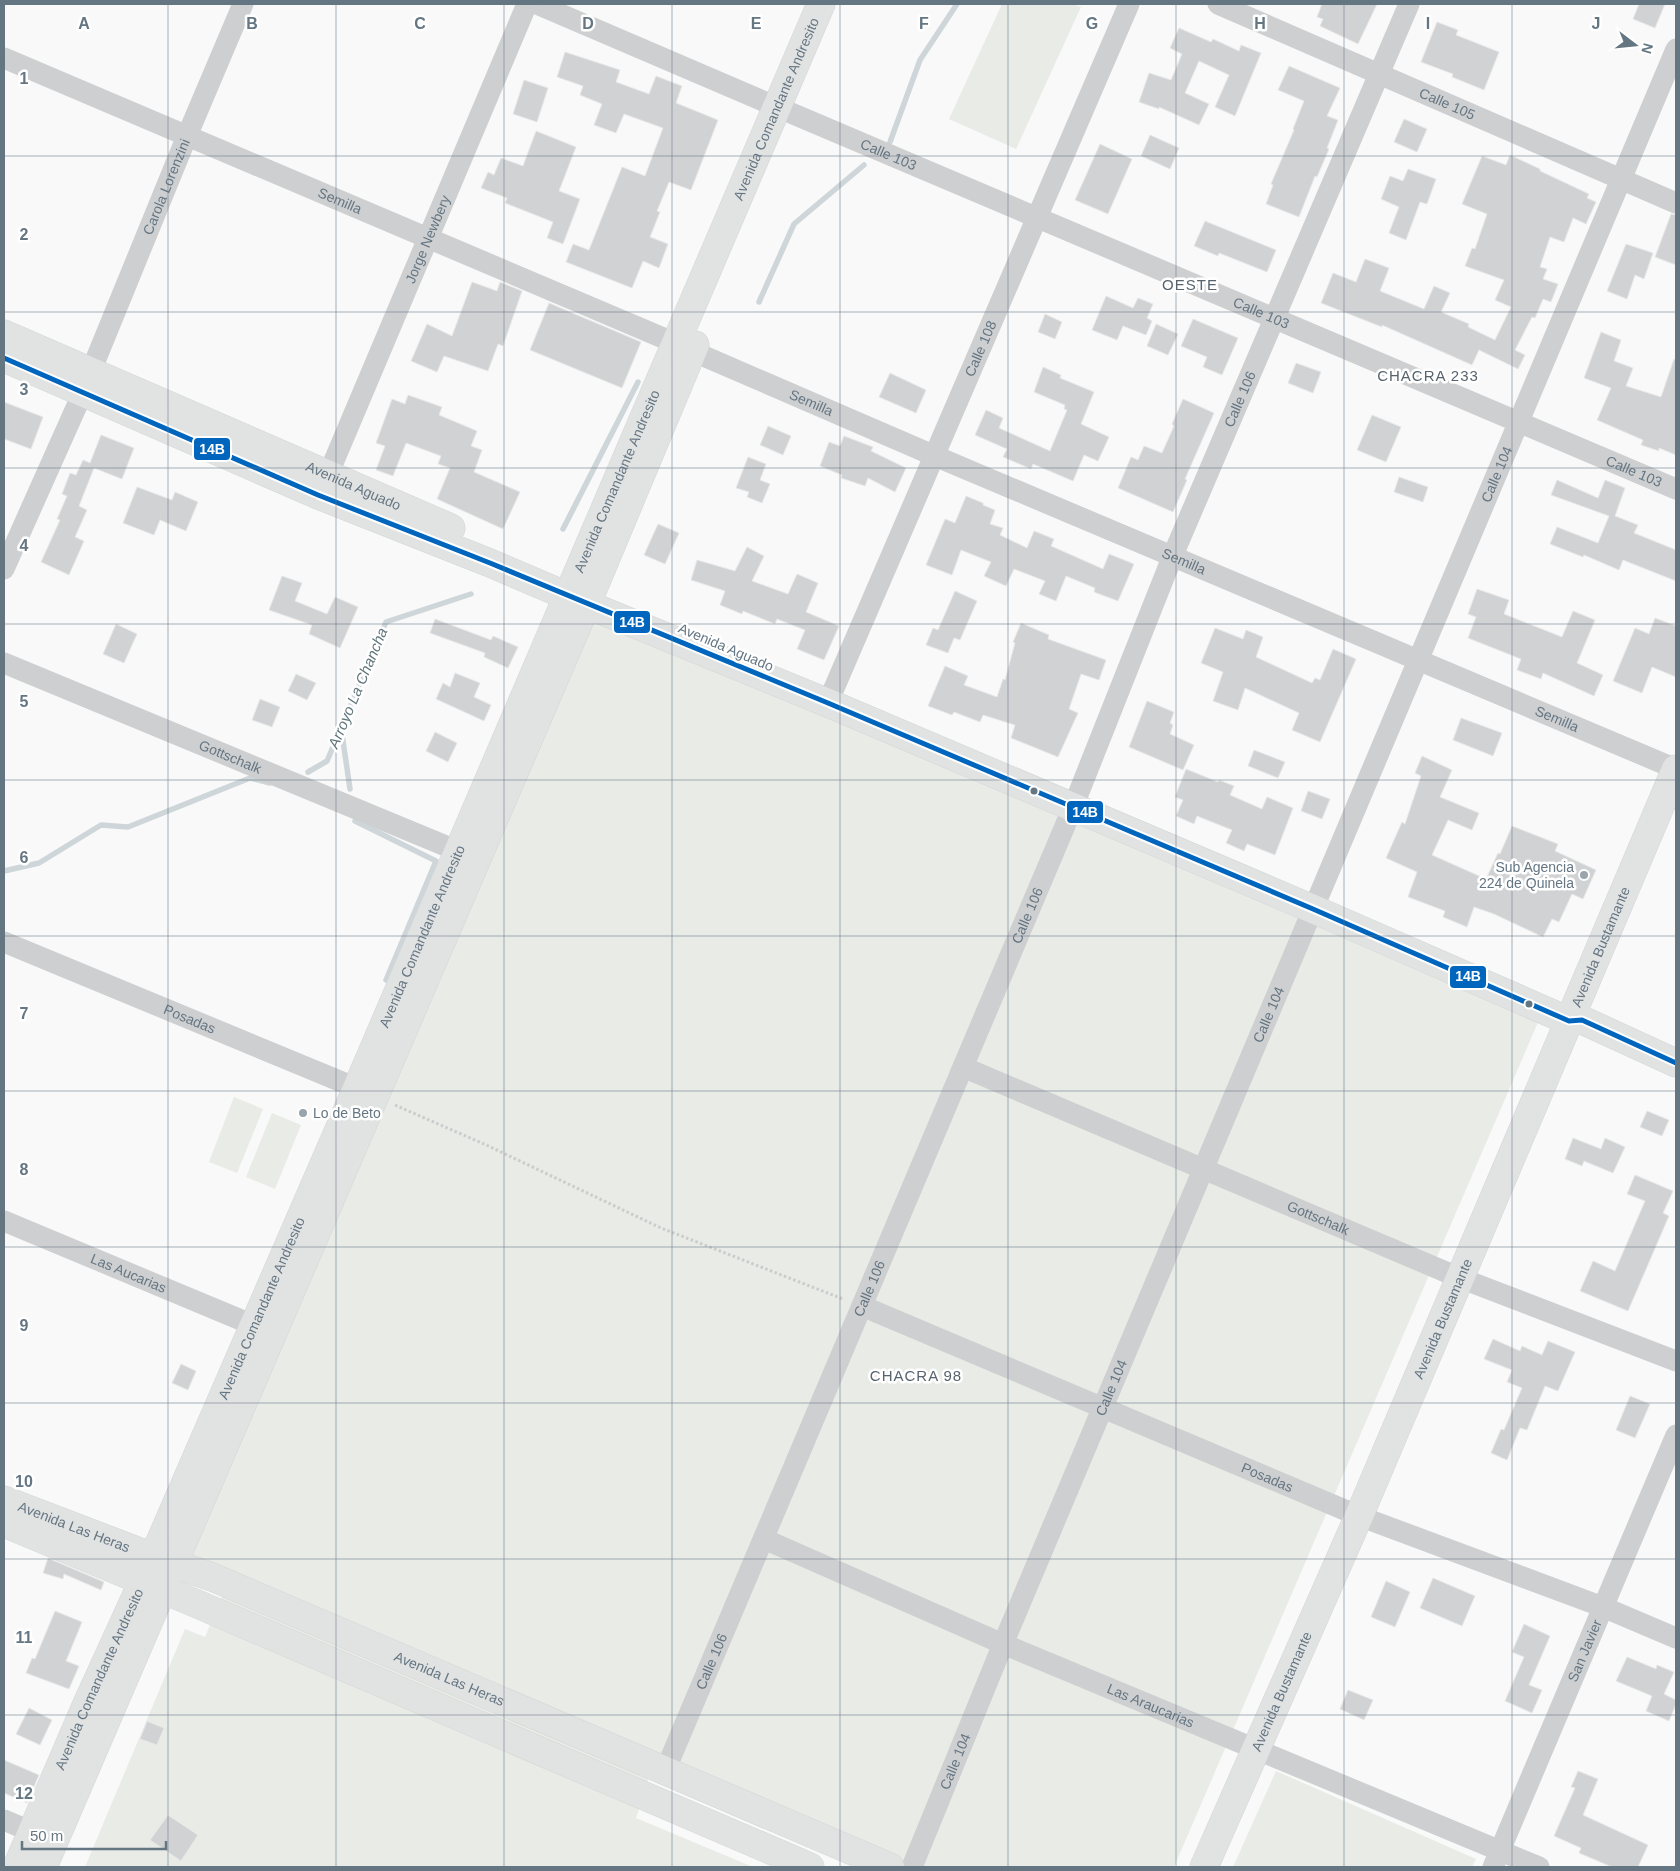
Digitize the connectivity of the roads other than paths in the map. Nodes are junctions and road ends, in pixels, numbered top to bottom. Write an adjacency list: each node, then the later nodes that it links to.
1 (243, 4): 13 (street, Carola Lorenzini)
2 (528, 4): 17 (street, Jorge Newbery)
3 (537, 4): 12 (street, Calle 103)
4 (821, 4): 12 (main road, Avenida Comandante Andresito)
5 (839, 4): 12 (main road, Avenida Comandante Andresito)
6 (1129, 4): 16 (street, Calle 108)
7 (1218, 4): 11 (street, Calle 105)
8 (1409, 4): 11 (street, Calle 106)
9 (1676, 49): 14 (street, Calle 104)
10 (4, 58): 13 (street, Semilla)
11 (1379, 74): 14 (street, Calle 105); 18 (street, Calle 106)
12 (784, 110): 16 (street, Calle 103); 20 (main road, Avenida Comandante Andresito)
13 (187, 136): 17 (street, Semilla); 22 (street, Carola Lorenzini)
14 (1621, 179): 15 (street, Calle 105); 23 (street, Calle 104)
15 (1676, 203)
16 (1036, 217): 18 (street, Calle 103); 24 (street, Calle 108)
17 (428, 237): 20 (street, Semilla); 25 (street, Jorge Newbery)
18 (1274, 318): 23 (street, Calle 103); 27 (street, Calle 106)
19 (4, 334): 22 (main road, Avenida Aguado)
20 (684, 347): 24 (street, Semilla); 29 (main road, Avenida Comandante Andresito)
21 (4, 358): 22 (main road, Avenida Aguado)
22 (87, 382): 25 (main road, Avenida Aguado); 28 (street, Carola Lorenzini); 29 (main road, Avenida Aguado)
23 (1518, 422): 26 (street, Calle 103); 30 (street, Calle 104)
24 (934, 456): 27 (street, Semilla); 32 (street, Calle 108)
25 (328, 475): 29 (main road, Avenida Aguado)
26 (1676, 489)
27 (1173, 555): 30 (street, Semilla); 34 (street, Calle 106)
28 (4, 569)
29 (580, 592): 32 (main road, Avenida Aguado); 34 (main road, Avenida Aguado); 35 (main road, Avenida Comandante Andresito); 41 (main road, Avenida Comandante Andresito)
30 (1418, 660): 33 (street, Semilla); 36 (street, Calle 104)
31 (4, 663): 35 (street, Gottschalk)
32 (832, 693): 34 (main road, Avenida Aguado)
33 (1676, 769): 38 (main road, Avenida Bustamante)
34 (1075, 802): 36 (main road, Avenida Aguado); 40 (street, Calle 106)
35 (458, 851): 41 (main road, Avenida Comandante Andresito)
36 (1315, 904): 38 (main road, Avenida Aguado); 42 (street, Calle 104)
37 (4, 942): 41 (street, Posadas)
38 (1575, 1016): 39 (main road, Avenida Aguado); 44 (main road, Avenida Bustamante)
39 (1676, 1064)
40 (963, 1067): 42 (street, Gottschalk); 45 (street, Calle 106)
41 (366, 1092): 46 (main road, Avenida Comandante Andresito); 54 (main road, Avenida Comandante Andresito)
42 (1203, 1170): 44 (street, Gottschalk); 48 (street, Calle 104)
43 (4, 1221): 46 (street, Las Aucarias)
44 (1460, 1278): 47 (street, Gottschalk); 51 (main road, Avenida Bustamante)
45 (862, 1306): 48 (street, Posadas); 53 (street, Calle 106)
46 (253, 1325): 54 (main road, Avenida Comandante Andresito)
47 (1676, 1361)
48 (1103, 1408): 51 (street, Posadas); 58 (street, Calle 104)
49 (1676, 1434): 56 (street, San Javier)
50 (4, 1500): 54 (main road, Avenida Las Heras)
51 (1359, 1516): 56 (street, Posadas); 59 (main road, Avenida Bustamante)
52 (4, 1523): 55 (main road, Avenida Las Heras)
53 (764, 1539): 58 (street, Las Araucarias); 60 (street, Calle 106)
54 (164, 1560): 55 (main road, Avenida Comandante Andresito); 60 (main road, Avenida Las Heras)
55 (153, 1585): 62 (main road, Avenida Comandante Andresito); 65 (main road, Avenida Comandante Andresito); 66 (main road, Avenida Las Heras)
56 (1603, 1607): 57 (street, Posadas); 63 (street, San Javier)
57 (1676, 1638)
58 (1003, 1644): 59 (street, Las Araucarias); 68 (street, Calle 104)
59 (1256, 1749): 63 (street, Las Araucarias); 69 (main road, Avenida Bustamante)
60 (665, 1771): 67 (main road, Avenida Las Heras)
61 (4, 1820): 62 (street)
62 (32, 1832): 64 (main road, Avenida Comandante Andresito)
63 (1496, 1859): 70 (street, Las Araucarias)
64 (17, 1867)
65 (44, 1867)
66 (810, 1867)
67 (890, 1867)
68 (912, 1867)
69 (1204, 1867)
70 (1539, 1867)

